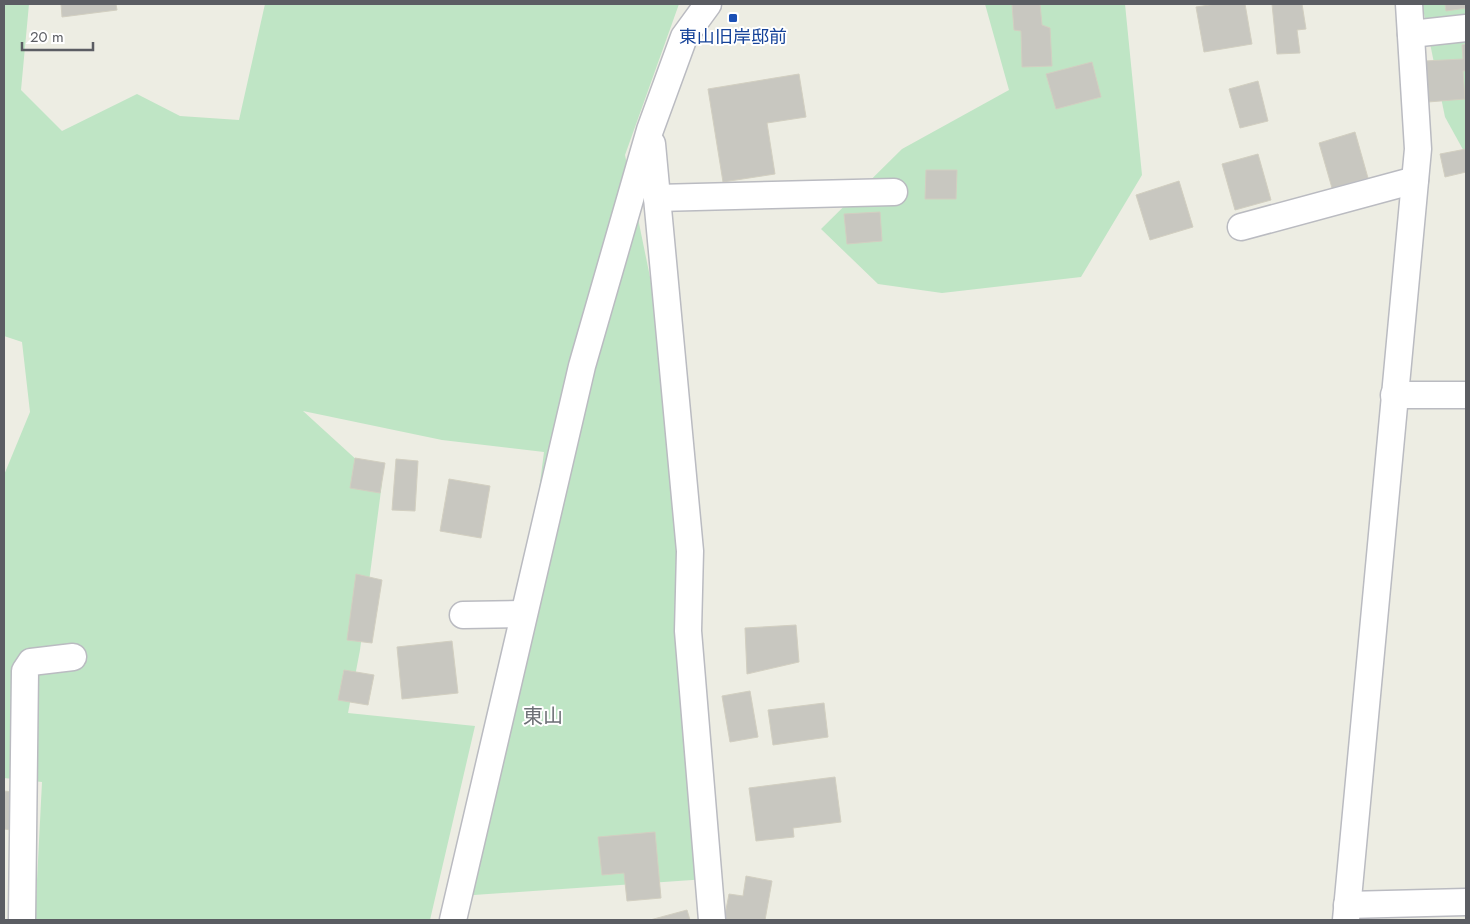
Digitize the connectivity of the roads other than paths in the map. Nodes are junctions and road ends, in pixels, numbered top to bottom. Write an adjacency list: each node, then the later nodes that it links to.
1 (708, 4): 5 (street)
2 (1409, 4): 4 (street)
3 (1466, 28): 4 (street)
4 (1411, 34): 6 (street)
5 (650, 130): 8 (street); 12 (street)
6 (1415, 180): 9 (street); 10 (street)
7 (894, 192): 8 (street)
8 (657, 198): 19 (street)
9 (1241, 227)
10 (1394, 395): 11 (street); 16 (street)
11 (1466, 395)
12 (523, 614): 13 (street); 18 (street)
13 (463, 616)
14 (73, 657): 17 (street)
15 (1466, 902): 16 (street)
16 (1346, 912)
17 (22, 920)
18 (452, 920)
19 (712, 920)

